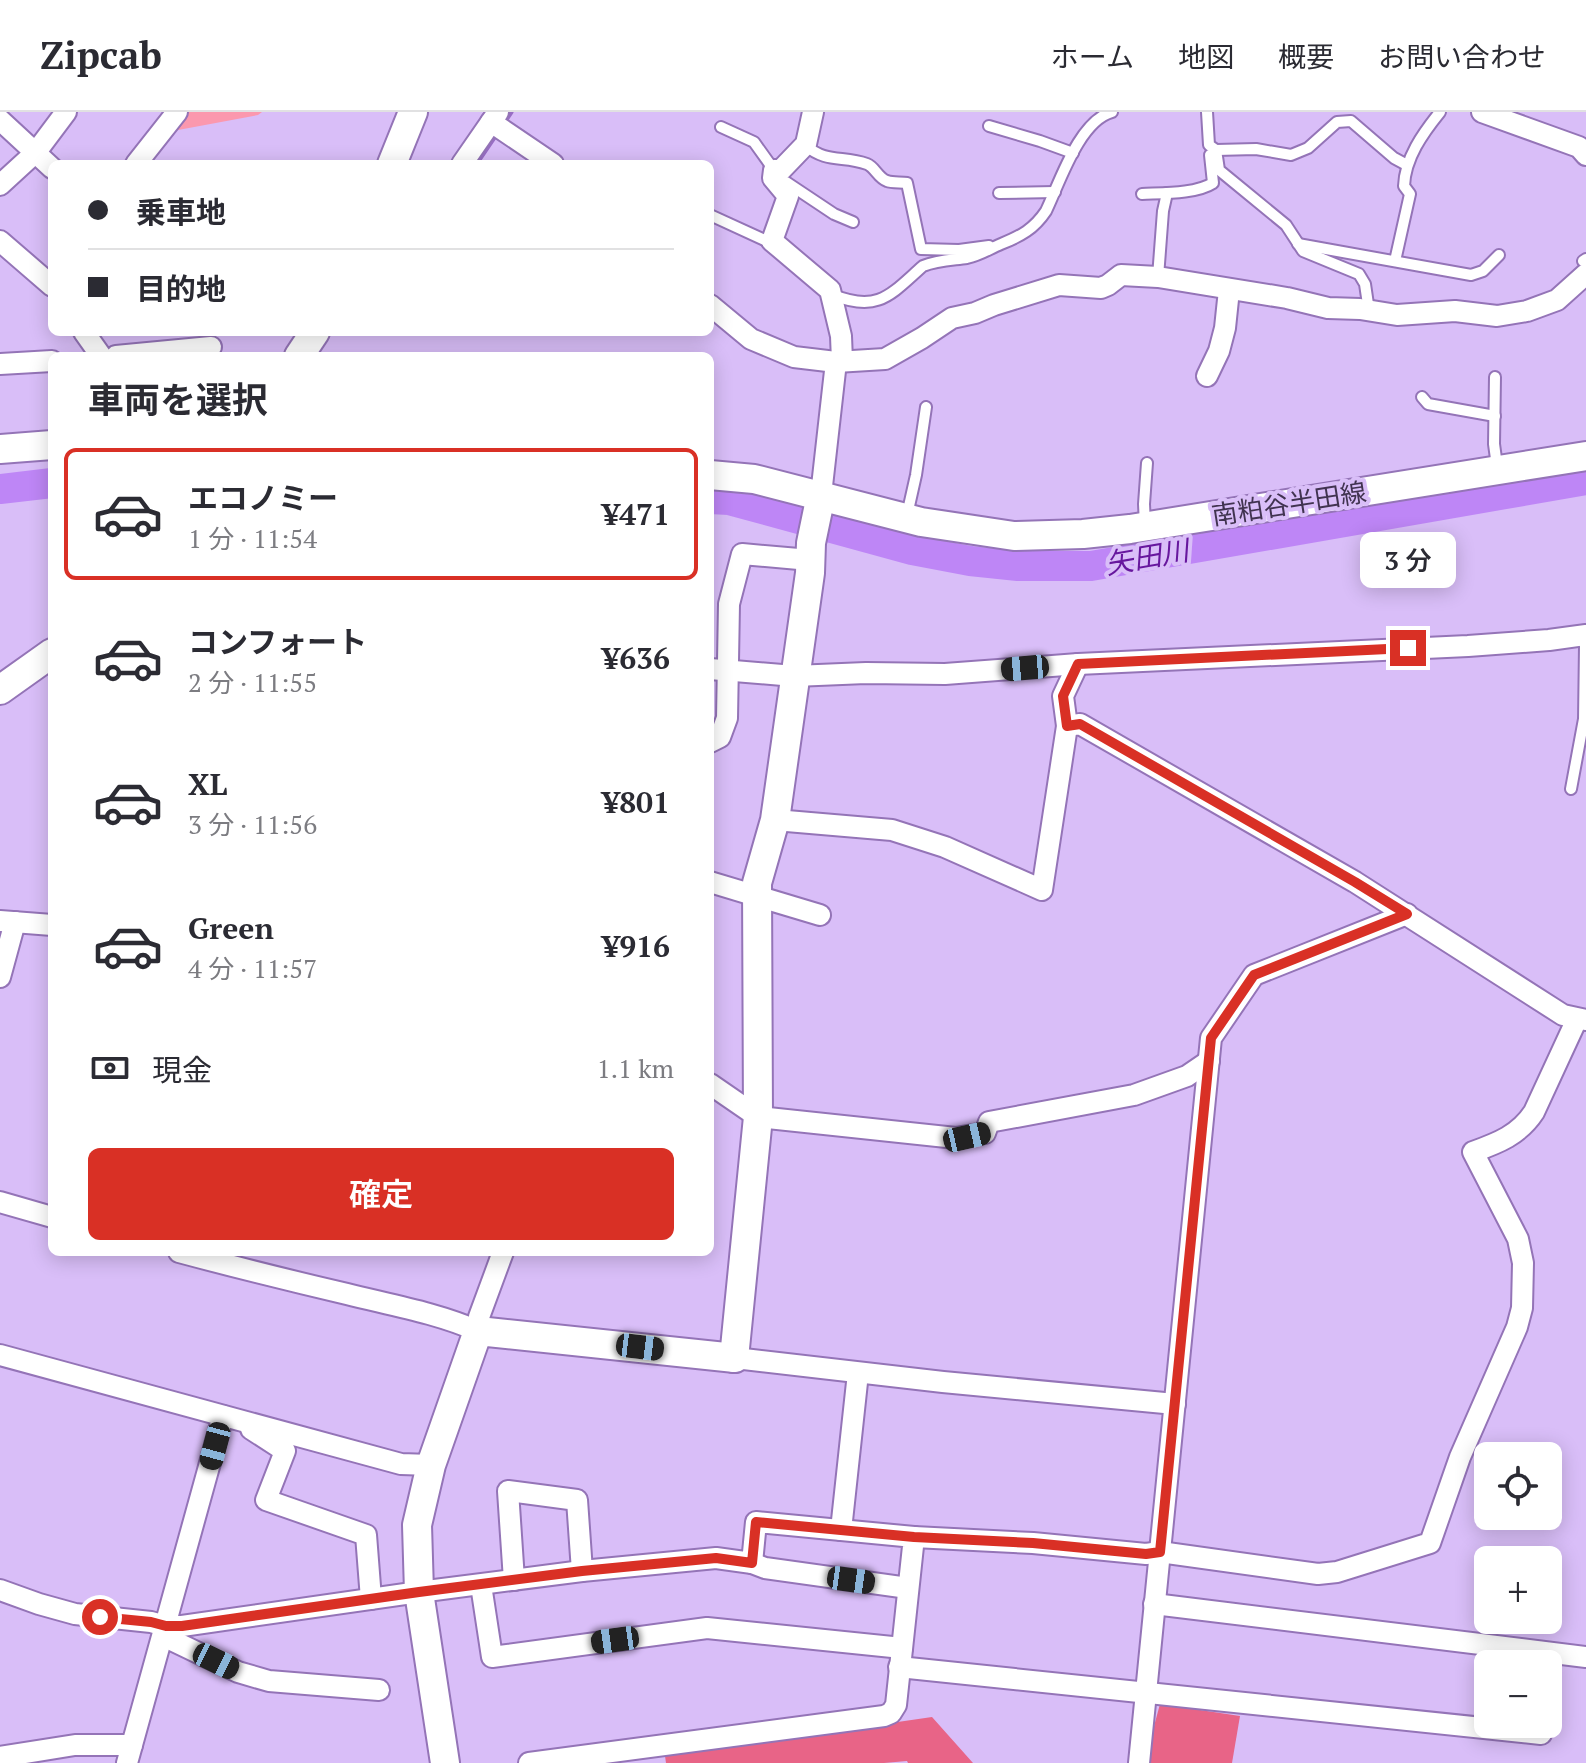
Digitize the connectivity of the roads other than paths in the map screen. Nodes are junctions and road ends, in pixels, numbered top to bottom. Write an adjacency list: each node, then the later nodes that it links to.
1 (66, 112): 15 (street)
2 (177, 112): 18 (street)
3 (413, 112): 19 (street)
4 (813, 112): 13 (street)
5 (1112, 112): 16 (lane)
6 (1207, 112): 14 (lane)
7 (1440, 112): 23 (lane)
8 (1482, 112): 17 (street)
9 (495, 117): 20 (street); 21 (street)
10 (0, 120): 15 (street)
11 (989, 126): 16 (lane)
12 (721, 127): 24 (lane)
13 (805, 145): 24 (street); 35 (lane)
14 (1213, 148): 23 (lane); 28 (lane); 34 (lane)
15 (36, 152): 22 (street); 25 (street)
16 (1073, 153): 26 (lane)
17 (1586, 155)
18 (139, 160)
19 (394, 160)
20 (465, 160)
21 (548, 160)
22 (48, 164)
23 (1407, 165): 37 (lane)
24 (777, 170): 31 (lane); 33 (street)
25 (0, 185)
26 (1055, 192): 27 (lane); 35 (lane)
27 (999, 193)
28 (1167, 193): 29 (lane); 39 (lane)
29 (1142, 194)
30 (714, 217): 33 (lane)
31 (853, 222)
32 (0, 241): 40 (street)
33 (772, 241): 42 (street)
34 (1298, 244): 37 (lane); 44 (lane)
35 (995, 247): 42 (lane)
36 (1499, 255): 37 (lane)
37 (1395, 261)
38 (1585, 264): 44 (street)
39 (1158, 277): 41 (street); 48 (street)
40 (48, 283)
41 (1229, 290): 44 (street); 50 (street)
42 (832, 295): 48 (street)
43 (714, 308): 48 (street)
44 (1369, 311)
45 (209, 345): 46 (street)
46 (150, 352)
47 (48, 361): 49 (street)
48 (839, 361): 61 (street)
49 (0, 364)
50 (1207, 376)
51 (1495, 377): 54 (lane)
52 (1422, 397): 54 (lane)
53 (926, 407): 62 (lane)
54 (1495, 416): 59 (lane)
55 (48, 445): 56 (street)
56 (0, 449)
57 (1586, 456): 59 (street, 南粕谷半田線)
58 (1147, 463): 63 (lane)
59 (1497, 470): 63 (street, 南粕谷半田線)
60 (714, 475): 61 (street, 南粕谷半田線)
61 (820, 498): 62 (street, 南粕谷半田線); 64 (street)
62 (906, 517): 63 (street, 南粕谷半田線)
63 (1145, 527)
64 (811, 552): 69 (street); 70 (street)
65 (1584, 635): 67 (street); 68 (lane)
66 (48, 656): 71 (street)
67 (1078, 664): 70 (street); 72 (street)
68 (1585, 669): 73 (lane)
69 (719, 670): 70 (street); 74 (street)
70 (794, 676): 76 (street)
71 (0, 690)
72 (1067, 726): 76 (street); 79 (street)
73 (1583, 739): 75 (lane)
74 (714, 740)
75 (1571, 789)
76 (775, 820): 78 (street)
77 (714, 883): 78 (street)
78 (758, 897): 80 (street); 87 (street)
79 (1407, 914): 84 (street); 85 (street)
80 (820, 915)
81 (8, 922): 82 (street); 83 (street)
82 (48, 925)
83 (0, 977)
84 (1582, 1020): 102 (street)
85 (1209, 1061): 87 (street); 96 (street)
86 (714, 1087): 87 (street)
87 (758, 1117): 94 (street)
88 (0, 1202): 89 (street)
89 (48, 1216)
90 (194, 1256): 92 (street)
91 (502, 1256): 92 (street)
92 (478, 1331): 94 (street); 99 (street)
93 (0, 1355): 97 (street)
94 (735, 1358): 95 (street)
95 (858, 1373): 96 (street); 100 (street)
96 (1175, 1404): 102 (street)
97 (223, 1416): 98 (street); 112 (street)
98 (247, 1422): 99 (street); 110 (street)
99 (431, 1465): 109 (street)
100 (841, 1530): 101 (street); 103 (street)
101 (914, 1537): 102 (street); 107 (street)
102 (1160, 1552): 111 (street)
103 (752, 1563): 104 (street); 107 (street)
104 (582, 1571): 105 (street); 105 (street)
105 (514, 1580): 106 (street)
106 (481, 1585): 109 (street); 114 (street)
107 (908, 1588): 114 (street)
108 (0, 1590): 112 (street)
109 (419, 1592): 110 (street); 120 (street)
110 (371, 1599): 112 (street)
111 (1154, 1604): 113 (street); 116 (street)
112 (165, 1631): 115 (street); 118 (street)
113 (1586, 1657)
114 (900, 1658): 116 (street); 121 (street)
115 (379, 1690)
116 (1145, 1692): 117 (street); 122 (street)
117 (1474, 1727)
118 (130, 1754): 119 (street)
119 (0, 1757)
120 (445, 1763)
121 (529, 1763)
122 (1139, 1763)

